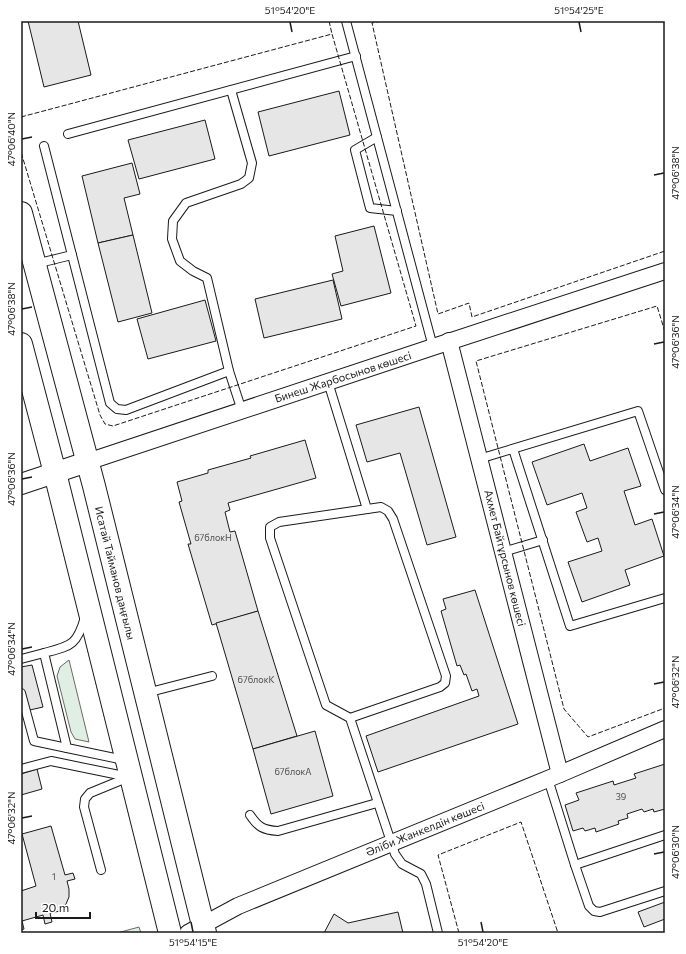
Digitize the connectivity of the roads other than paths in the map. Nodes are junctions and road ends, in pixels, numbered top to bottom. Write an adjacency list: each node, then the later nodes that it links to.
1 (346, 21): 2 (lane)
2 (356, 56): 3 (lane); 5 (lane)
3 (231, 90): 4 (lane); 15 (lane)
4 (68, 134)
5 (378, 137): 7 (lane); 7 (lane)
6 (44, 146): 9 (lane)
7 (397, 211): 14 (lane)
8 (21, 213): 10 (main road, Исатай Тайманов даңғылы)
9 (72, 255): 10 (lane); 15 (lane)
10 (35, 264): 20 (main road, Исатай Тайманов даңғылы)
11 (665, 271): 12 (street, Бинеш Жарбосынов көшесі)
12 (449, 341): 14 (street, Бинеш Жарбосынов көшесі); 19 (street, Ахмет Байтұрсынов көшесі)
13 (21, 344): 21 (main road)
14 (433, 346): 16 (street, Бинеш Жарбосынов көшесі)
15 (229, 371): 17 (lane)
16 (328, 382): 17 (street, Бинеш Жарбосынов көшесі); 24 (lane)
17 (242, 410): 20 (street, Бинеш Жарбосынов көшесі)
18 (513, 449): 19 (lane); 23 (lane); 25 (lane)
19 (479, 459): 26 (street, Ахмет Байтұрсынов көшесі)
20 (87, 462): 21 (street, Бинеш Жарбосынов көшесі); 33 (main road, Исатай Тайманов даңғылы)
21 (55, 473): 22 (street, Бинеш Жарбосынов көшесі); 28 (main road)
22 (21, 484)
23 (665, 490)
24 (367, 509): 34 (lane); 34 (lane)
25 (543, 540): 26 (lane); 27 (lane)
26 (503, 552): 39 (street, Ахмет Байтұрсынов көшесі)
27 (665, 598)
28 (88, 607): 29 (lane); 38 (main road)
29 (44, 653): 30 (lane); 36 (lane)
30 (21, 659)
31 (212, 676): 33 (lane)
32 (21, 693): 36 (lane)
33 (146, 693): 47 (main road, Исатай Тайманов даңғылы)
34 (350, 718): 40 (lane)
35 (665, 729): 39 (street, Әліби Жанкелдін көшесі)
36 (67, 748): 38 (lane)
37 (21, 769): 38 (lane)
38 (128, 769): 45 (lane); 48 (main road)
39 (554, 777): 43 (street, Әліби Жанкелдін көшесі); 44 (lane)
40 (377, 803): 41 (lane); 43 (lane)
41 (250, 815)
42 (665, 835): 44 (lane)
43 (390, 843): 47 (street, Әліби Жанкелдін көшесі); 49 (lane)
44 (576, 865): 46 (lane)
45 (101, 870)
46 (665, 891)
47 (198, 930)
48 (170, 933)
49 (438, 933)

